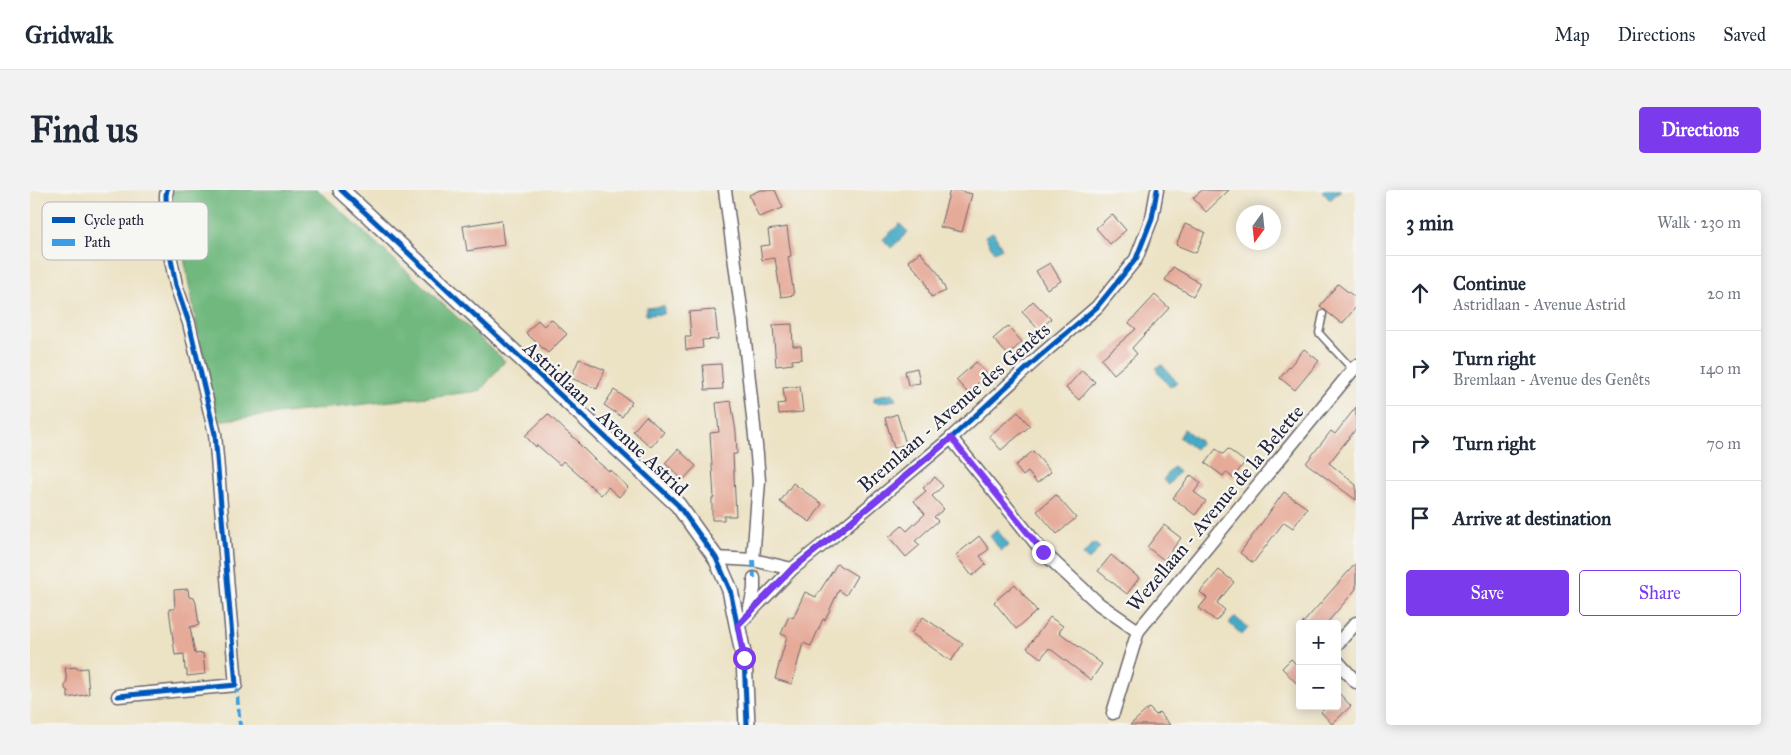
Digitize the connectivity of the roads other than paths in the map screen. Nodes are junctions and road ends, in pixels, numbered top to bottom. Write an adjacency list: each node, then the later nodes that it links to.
1 (340, 190): 8 (street, Astridlaan - Avenue Astrid)
2 (725, 190): 9 (street)
3 (1157, 190): 7 (street, Bremlaan - Avenue des Genêts)
4 (171, 260): 19 (street)
5 (1322, 314): 6 (lane)
6 (1354, 368): 15 (street, Wezellaan - Avenue de la Belette)
7 (951, 438): 10 (street, Bremlaan - Avenue des Genêts); 15 (street)
8 (716, 558): 9 (street); 14 (street, Astridlaan - Avenue Astrid)
9 (753, 560): 10 (street)
10 (792, 569): 12 (street, Bremlaan - Avenue des Genêts)
11 (754, 578): 12 (street)
12 (749, 613): 14 (street, Bremlaan - Avenue des Genêts)
13 (1356, 623): 16 (street)
14 (738, 625): 21 (street, Astridlaan - Avenue Astrid)
15 (1138, 631): 20 (street, Wezellaan - Avenue de la Belette)
16 (1341, 640)
17 (1341, 665): 18 (street)
18 (1356, 682)
19 (118, 696)
20 (1113, 714)
21 (747, 725)

